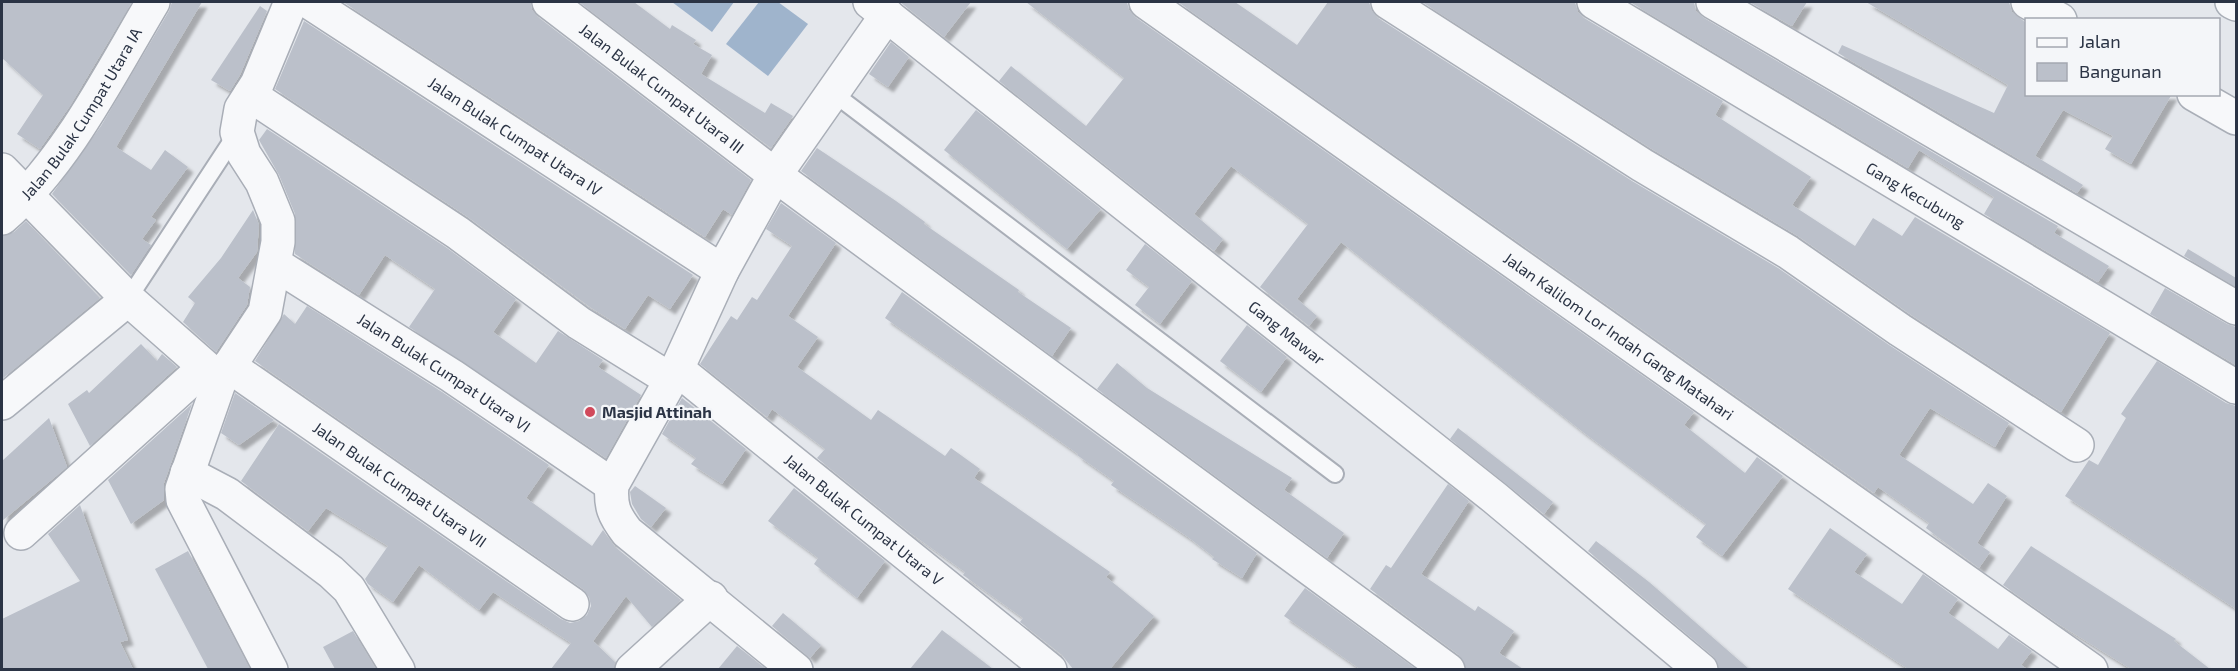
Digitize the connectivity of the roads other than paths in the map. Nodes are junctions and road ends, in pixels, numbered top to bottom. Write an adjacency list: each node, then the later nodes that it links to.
1 (153, 2): 21 (street, Jalan Bulak Cumpat Utara IA)
2 (291, 2): 15 (street)
3 (309, 2): 24 (street, Jalan Bulak Cumpat Utara IV)
4 (549, 2): 20 (street, Jalan Bulak Cumpat Utara III)
5 (1146, 2): 45 (street, Jalan Kalilom Lor Indah Gang Matahari)
6 (1388, 2): 31 (street)
7 (1594, 2): 29 (street, Gang Kecubung)
8 (1713, 2): 26 (street)
9 (2028, 2): 13 (street)
10 (2232, 2): 11 (street)
11 (2236, 4)
12 (879, 8): 14 (street); 44 (street, Gang Mawar)
13 (2056, 18)
14 (833, 93): 20 (street); 33 (lane)
15 (250, 95): 18 (street); 28 (street, Jalan Bulak Cumpat Utara V)
16 (2198, 96): 17 (street)
17 (2236, 118)
18 (237, 132): 23 (street); 25 (lane)
19 (2, 170): 21 (street, Jalan Bulak Cumpat Utara VII)
20 (775, 176): 24 (street); 43 (street, Jalan Bulak Cumpat Utara III)
21 (28, 195): 22 (street, Jalan Bulak Cumpat Utara IA); 25 (street, Jalan Bulak Cumpat Utara VII)
22 (2, 218)
23 (275, 264): 27 (street); 34 (street, Jalan Bulak Cumpat Utara VI)
24 (722, 271): 28 (street)
25 (128, 299): 27 (street, Jalan Bulak Cumpat Utara VII); 30 (street)
26 (2236, 308)
27 (218, 372): 32 (street); 35 (street); 37 (street, Jalan Bulak Cumpat Utara VII)
28 (674, 374): 34 (street); 42 (street, Jalan Bulak Cumpat Utara V)
29 (2236, 387)
30 (2, 403)
31 (2077, 445)
32 (187, 473): 38 (street); 39 (street)
33 (1335, 474)
34 (612, 485): 36 (street)
35 (21, 533)
36 (711, 598): 40 (street); 41 (street)
37 (572, 604)
38 (271, 669)
39 (398, 669)
40 (632, 669)
41 (796, 669)
42 (1050, 669)
43 (1448, 669)
44 (1701, 669)
45 (2091, 669)

